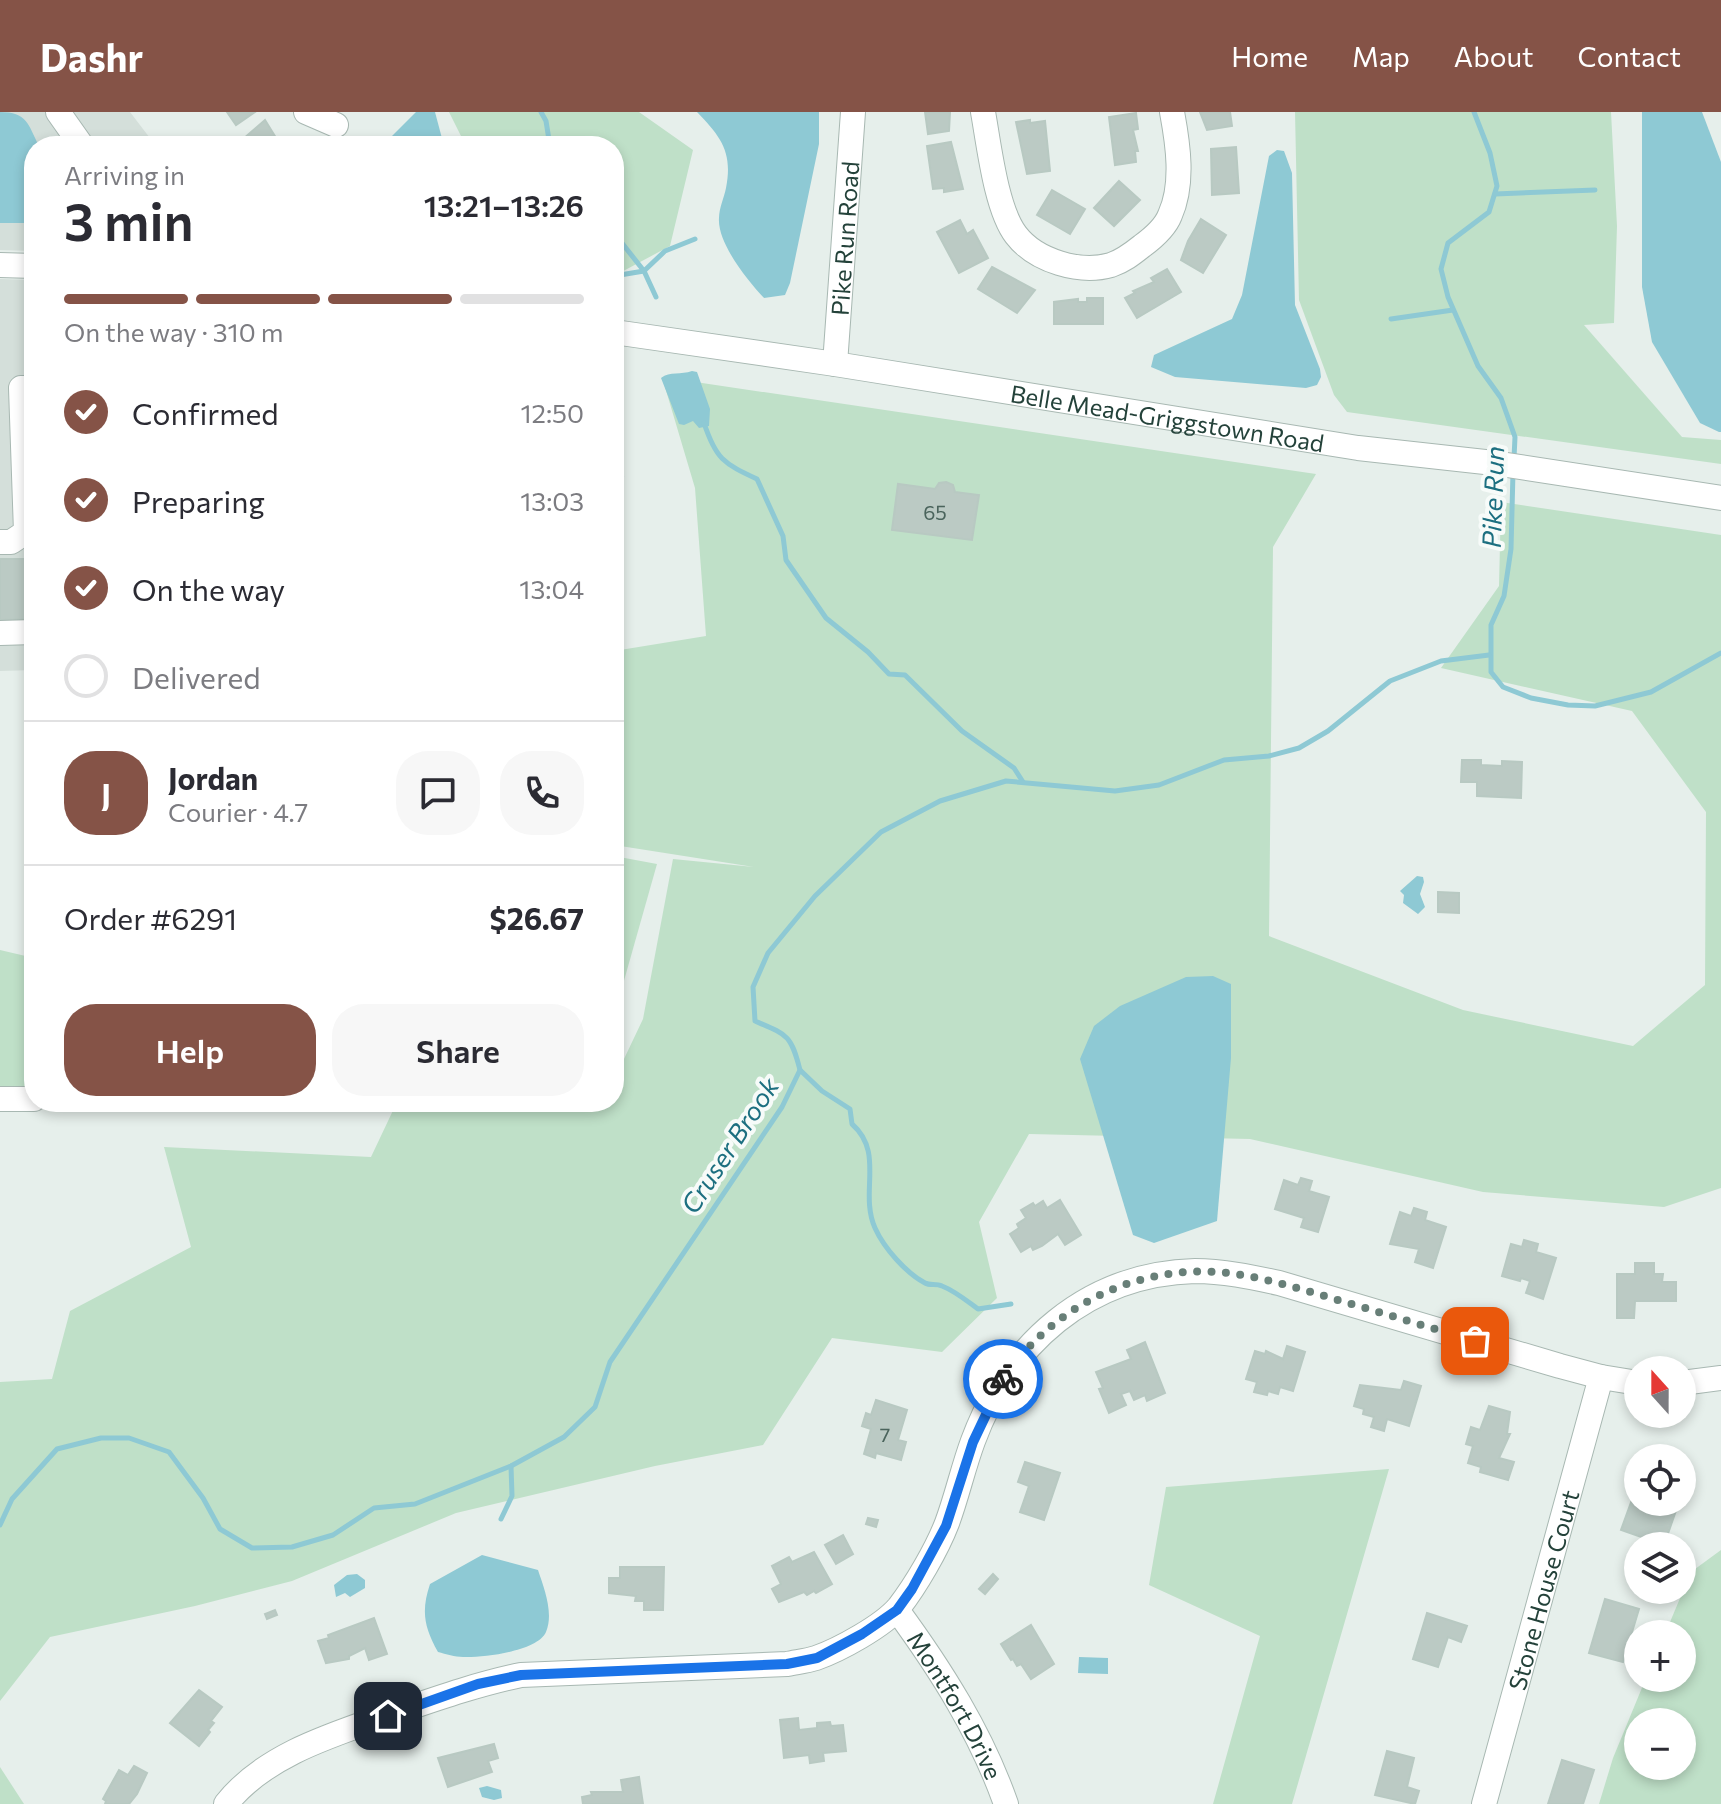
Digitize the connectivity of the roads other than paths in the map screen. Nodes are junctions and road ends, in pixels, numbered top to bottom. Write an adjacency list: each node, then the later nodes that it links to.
1 (58, 112): 7 (street)
2 (306, 112): 6 (street)
3 (853, 112): 11 (street, Pike Run Road)
4 (983, 112): 5 (street)
5 (1172, 112)
6 (336, 125)
7 (75, 136)
8 (0, 265): 9 (street)
9 (24, 266)
10 (624, 333): 11 (street, Belle Mead-Griggstown Road)
11 (835, 364): 14 (street, Belle Mead-Griggstown Road)
12 (24, 388): 13 (street)
13 (24, 474)
14 (1721, 498)
15 (24, 533): 16 (street)
16 (0, 542)
17 (24, 632): 18 (street)
18 (0, 633)
19 (0, 1099): 20 (street)
20 (24, 1099)
21 (1601, 1377): 23 (street, Montfort Drive); 25 (street, Montfort Drive); 28 (street, Stone House Court)
22 (1721, 1378): 24 (street)
23 (1624, 1381)
24 (1696, 1381)
25 (897, 1610): 26 (street, Montfort Drive); 27 (street, Montfort Drive)
26 (226, 1804)
27 (1006, 1804)
28 (1484, 1804)

